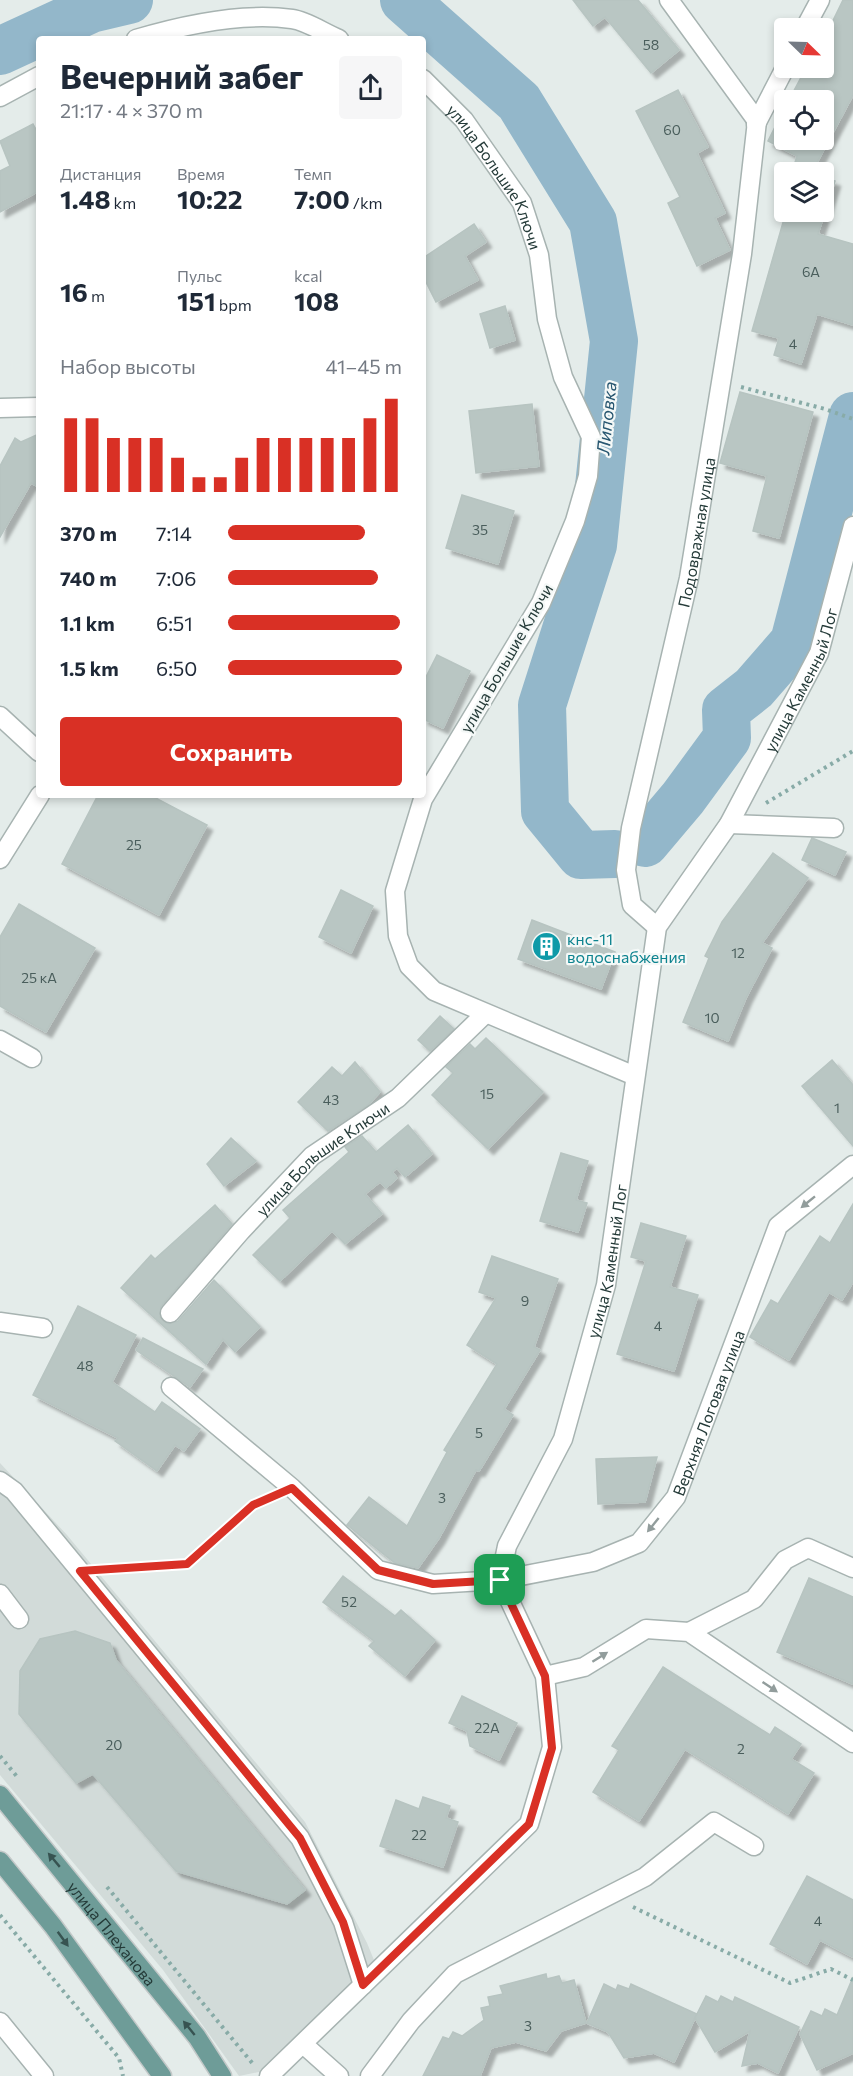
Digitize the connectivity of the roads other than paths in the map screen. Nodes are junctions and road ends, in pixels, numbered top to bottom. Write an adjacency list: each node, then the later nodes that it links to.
1 (669, 0): 10 (street)
2 (820, 0): 3 (street)
3 (810, 18)
4 (146, 36): 5 (street)
5 (332, 36)
6 (36, 78): 9 (street)
7 (780, 78): 10 (street, Подовражная улица)
8 (426, 82): 16 (street, улица Большие Ключи)
9 (0, 97)
10 (757, 122): 22 (street, Подовражная улица)
11 (36, 407): 12 (street)
12 (0, 408)
13 (853, 526): 19 (street, улица Каменный Лог)
14 (0, 716): 15 (street)
15 (36, 749)
16 (426, 794)
17 (38, 798): 21 (street)
18 (424, 798): 23 (street, улица Большие Ключи)
19 (729, 824): 20 (street); 22 (street, улица Каменный Лог)
20 (834, 828)
21 (0, 859)
22 (657, 927): 26 (street, улица Каменный Лог)
23 (485, 1014): 26 (street, улица Большие Ключи); 28 (street, улица Большие Ключи)
24 (0, 1040): 25 (street)
25 (32, 1058)
26 (635, 1076): 34 (street, улица Каменный Лог)
27 (853, 1165): 34 (street, Верхняя Логовая улица, one-way to 34)
28 (170, 1313)
29 (0, 1322): 30 (street)
30 (43, 1328)
31 (171, 1387): 34 (street)
32 (0, 1481): 43 (street)
33 (853, 1568): 37 (street)
34 (500, 1580): 38 (street)
35 (0, 1594): 36 (street)
36 (19, 1619)
37 (689, 1632): 38 (street, one-way to 37); 39 (street, one-way to 39)
38 (545, 1676): 43 (street)
39 (853, 1743)
40 (0, 1795): 49 (main road, улица Плеханова, one-way to 40)
41 (754, 1846): 51 (street)
42 (0, 1861): 47 (main road, one-way to 47)
43 (363, 1985): 45 (street)
44 (0, 2022): 48 (street)
45 (303, 2044): 46 (street); 50 (street)
46 (262, 2071)
47 (158, 2073)
48 (44, 2076)
49 (222, 2076)
50 (339, 2076)
51 (370, 2076)

